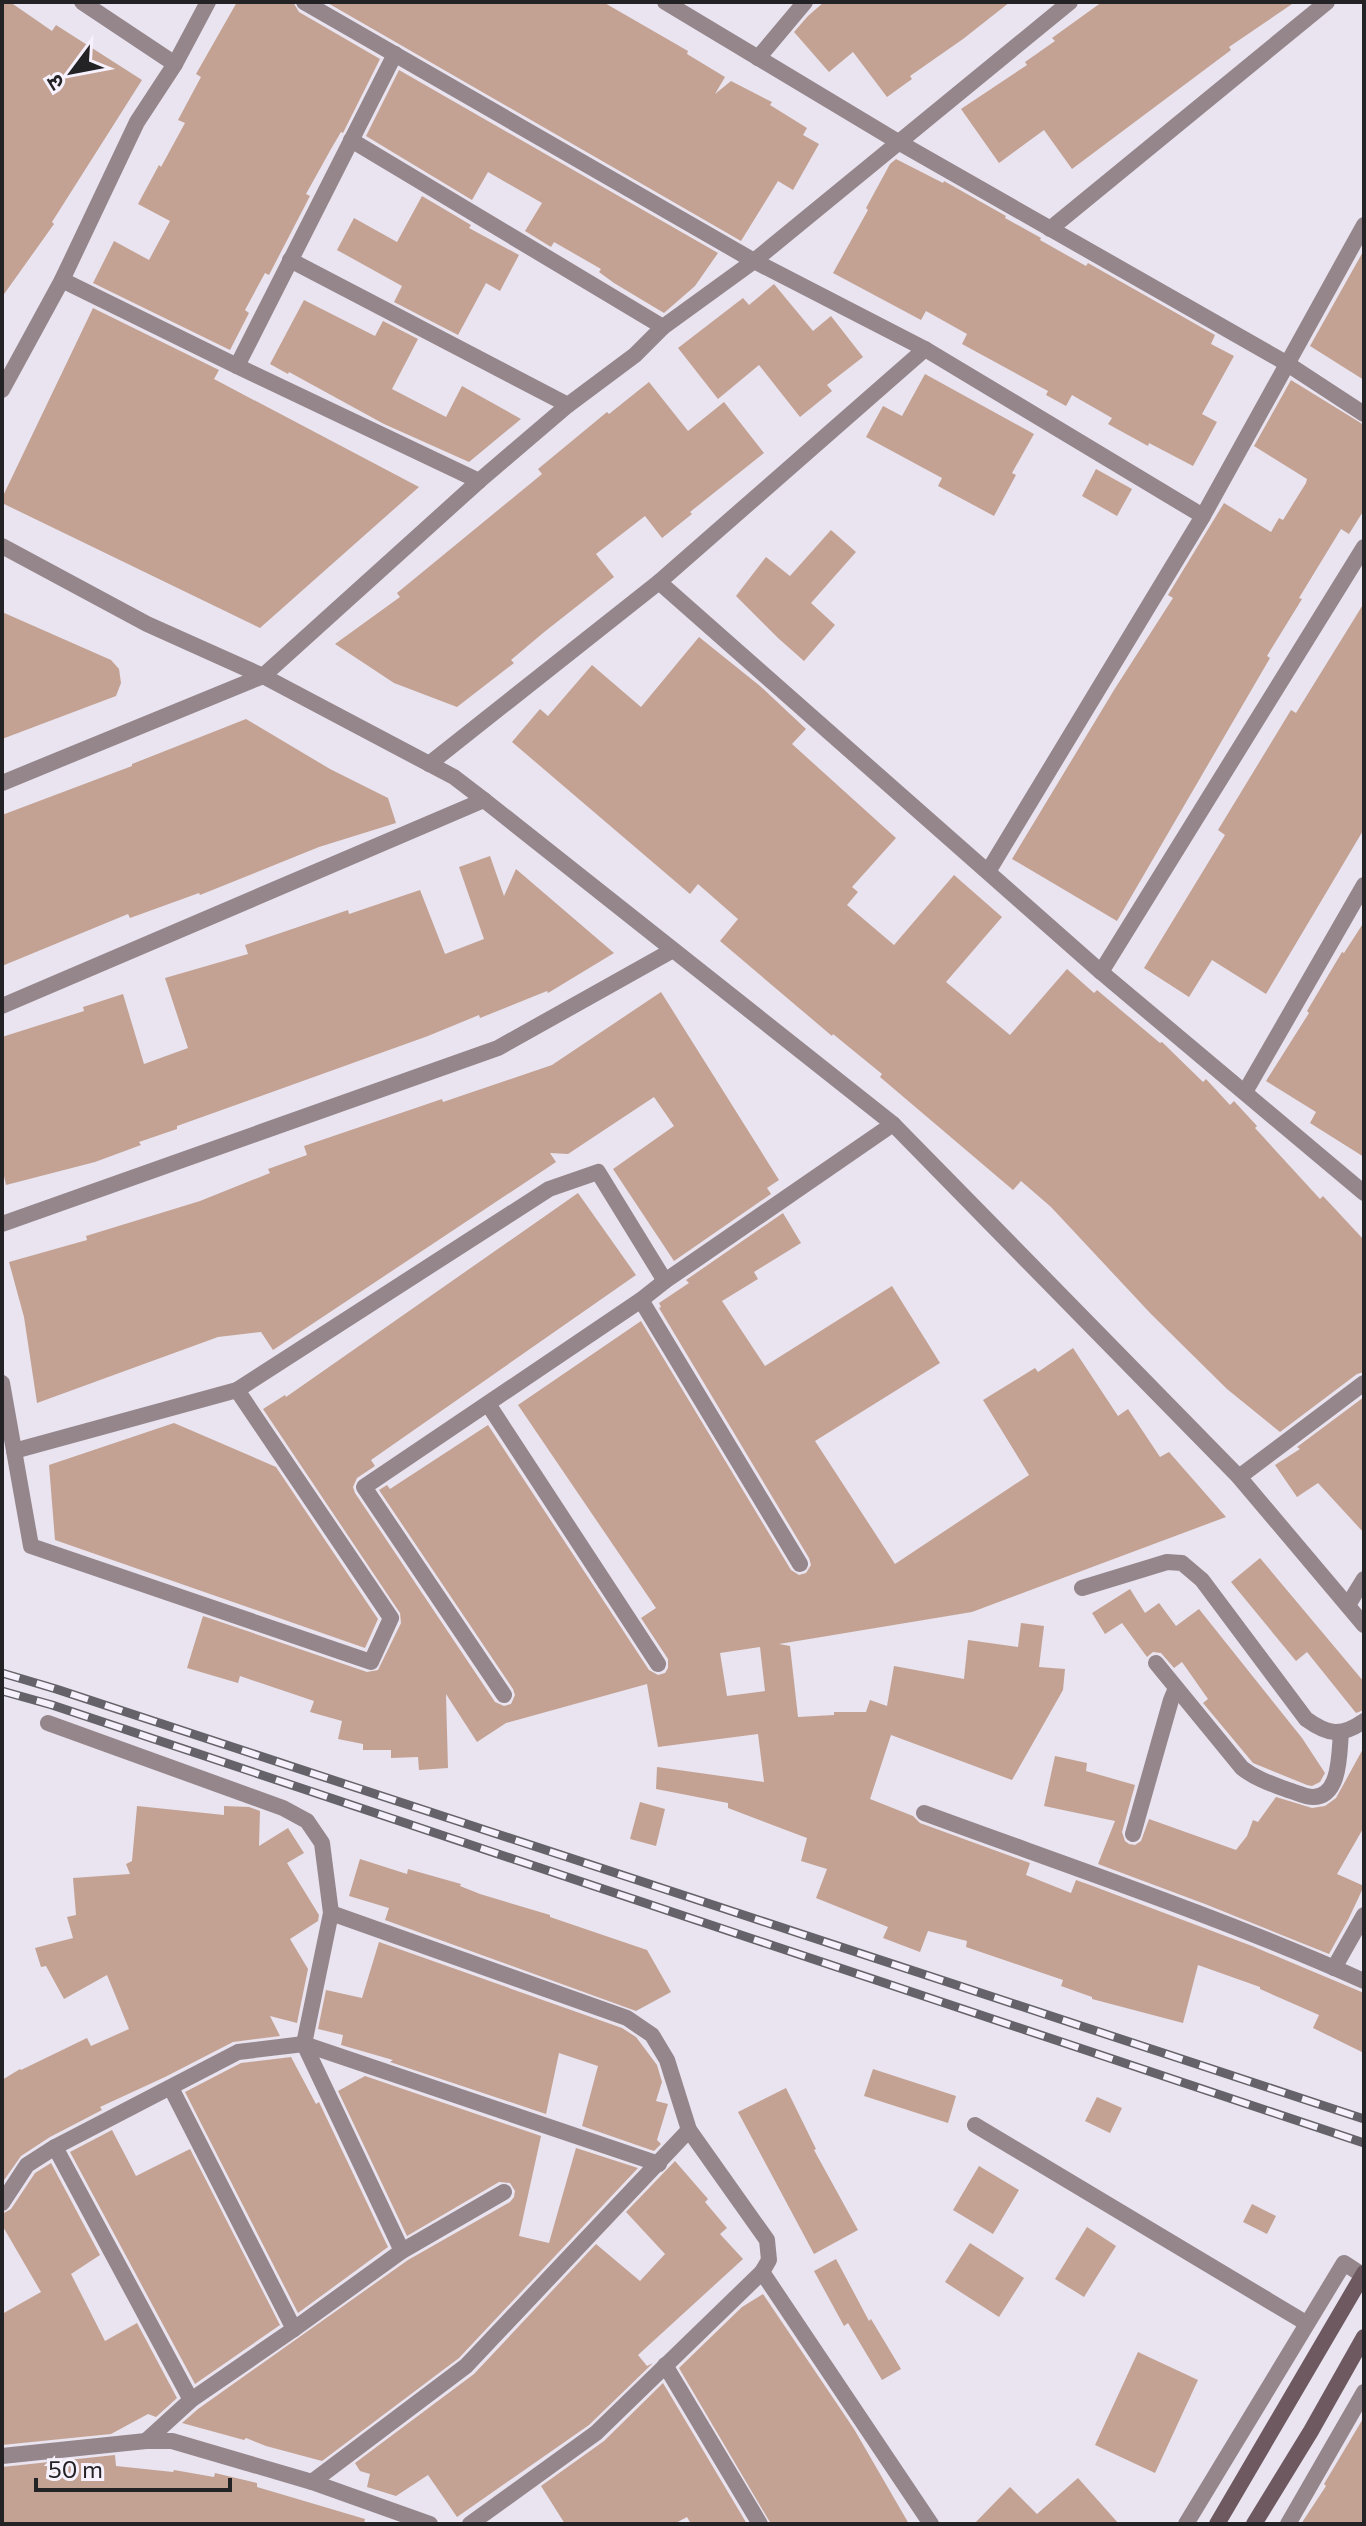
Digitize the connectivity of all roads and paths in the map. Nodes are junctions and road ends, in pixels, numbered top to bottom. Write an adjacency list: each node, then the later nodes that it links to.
1 (82, 2): 10 (street)
2 (208, 2): 10 (street)
3 (304, 2): 8 (street)
4 (665, 2): 9 (street)
5 (805, 2): 9 (street)
6 (1070, 2): 12 (street)
7 (1327, 2): 14 (street)
8 (395, 54): 11 (street); 16 (street)
9 (758, 58): 12 (street)
10 (175, 64): 17 (street)
11 (351, 140): 15 (street); 18 (street)
12 (900, 143): 14 (street); 16 (street)
13 (1364, 225): 20 (street)
14 (1050, 229): 20 (street)
15 (290, 260): 22 (street); 24 (street)
16 (754, 261): 18 (street); 19 (street)
17 (62, 280): 21 (street); 22 (street)
18 (663, 327): 24 (street)
19 (925, 349): 27 (street); 30 (street)
20 (1286, 363): 25 (street); 27 (street)
21 (8, 364): 23 (street)
22 (237, 366): 26 (street)
23 (2, 390)
24 (568, 405): 26 (street)
25 (1364, 414)
26 (479, 481): 31 (street)
27 (1203, 516): 35 (street)
28 (2, 546): 31 (street)
29 (1364, 547): 38 (street)
30 (659, 582): 32 (street); 35 (street)
31 (263, 676): 32 (street); 33 (street)
32 (429, 764): 34 (street)
33 (2, 783)
34 (484, 800): 37 (street); 39 (street)
35 (989, 870): 38 (street)
36 (1364, 885): 40 (street)
37 (673, 950): 41 (street); 43 (street)
38 (1101, 972): 40 (street)
39 (2, 1006)
40 (1245, 1092): 42 (street)
41 (893, 1124): 44 (street); 51 (street)
42 (1364, 1193)
43 (2, 1224)
44 (665, 1281): 45 (street); 48 (street)
45 (641, 1300): 49 (street); 52 (street)
46 (2, 1383): 50 (street)
47 (1364, 1383): 51 (street)
48 (237, 1390): 50 (street); 50 (street)
49 (488, 1404): 58 (street); 60 (street)
50 (14, 1451)
51 (1239, 1477): 55 (street)
52 (800, 1564)
53 (1364, 1579): 55 (street)
54 (1082, 1588): 63 (street)
55 (1348, 1605): 56 (street)
56 (1364, 1625)
57 (1156, 1663): 59 (street)
58 (658, 1664)
59 (1176, 1688): 63 (street); 65 (street)
60 (504, 1695)
61 (1364, 1721): 63 (street)
62 (48, 1723): 66 (street)
63 (1341, 1733)
64 (924, 1813): 68 (street)
65 (1133, 1834)
66 (331, 1913): 70 (street); 73 (street)
67 (1364, 1915): 68 (street)
68 (1334, 1968): 69 (street)
69 (1364, 1981)
70 (304, 2044): 71 (street); 75 (street); 78 (street)
71 (171, 2088): 74 (street); 82 (street)
72 (975, 2125): 81 (street)
73 (689, 2130): 75 (street); 79 (street)
74 (55, 2147): 77 (street); 86 (street)
75 (659, 2164): 89 (street)
76 (504, 2192): 78 (street)
77 (2, 2203)
78 (402, 2251): 82 (street)
79 (762, 2272): 84 (street); 93 (street)
80 (1364, 2274): 81 (street); 95 (main road, bridge)
81 (1306, 2323): 94 (street)
82 (294, 2329): 86 (street)
83 (1364, 2337): 96 (main road)
84 (665, 2365): 91 (street); 92 (street)
85 (1364, 2392): 97 (street)
86 (191, 2400): 87 (street)
87 (146, 2441): 88 (street); 89 (street)
88 (2, 2456)
89 (312, 2482): 90 (street)
90 (430, 2524)
91 (470, 2524)
92 (760, 2524)
93 (931, 2524)
94 (1186, 2524)
95 (1217, 2524)
96 (1254, 2524)
97 (1288, 2524)

